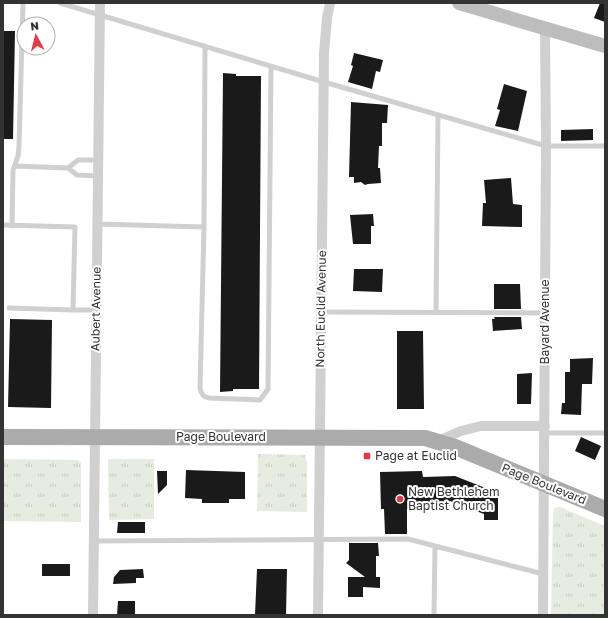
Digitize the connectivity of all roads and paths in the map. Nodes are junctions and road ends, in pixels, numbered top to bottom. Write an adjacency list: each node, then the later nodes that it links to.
1 (23, 3): 16 (lane)
2 (60, 3): 6 (lane)
3 (100, 3): 6 (street, Aubert Avenue)
4 (330, 3): 11 (street, North Euclid Avenue)
5 (459, 3): 7 (main road)
6 (100, 15): 8 (lane); 15 (street, Aubert Avenue)
7 (545, 29): 9 (main road); 13 (street, Bayard Avenue)
8 (205, 46): 10 (lane); 22 (lane)
9 (605, 46)
10 (271, 66): 11 (lane); 22 (lane)
11 (324, 82): 12 (lane); 26 (street, North Euclid Avenue)
12 (438, 115): 13 (lane); 27 (lane)
13 (546, 146): 14 (lane); 28 (street, Bayard Avenue)
14 (605, 146)
15 (98, 160): 17 (lane); 18 (street, Aubert Avenue)
16 (16, 166): 17 (lane); 21 (lane)
17 (68, 168): 18 (lane)
18 (98, 176): 19 (street, Aubert Avenue)
19 (97, 224): 22 (lane); 25 (street, Aubert Avenue)
20 (3, 225): 21 (lane)
21 (12, 226): 24 (lane)
22 (204, 227)
23 (9, 308): 24 (lane)
24 (73, 310): 25 (lane)
25 (96, 310): 32 (street, Aubert Avenue)
26 (321, 312): 27 (lane); 33 (street, North Euclid Avenue)
27 (436, 312): 28 (lane)
28 (545, 312): 29 (street, Bayard Avenue)
29 (545, 429): 30 (lane); 34 (street); 35 (street, Bayard Avenue)
30 (605, 433)
31 (3, 437): 32 (main road, Page Boulevard)
32 (95, 437): 33 (main road, Page Boulevard); 37 (street, Aubert Avenue)
33 (320, 437): 34 (main road, Page Boulevard); 38 (street, North Euclid Avenue)
34 (438, 441): 35 (main road, Page Boulevard)
35 (544, 484): 36 (main road, Page Boulevard); 40 (street, Bayard Avenue)
36 (605, 509)
37 (94, 540): 38 (lane); 41 (street, Aubert Avenue)
38 (319, 540): 39 (lane); 42 (street, North Euclid Avenue)
39 (435, 546): 40 (lane); 43 (lane)
40 (543, 574): 44 (street, Bayard Avenue)
41 (93, 615)
42 (318, 615)
43 (434, 615)
44 (543, 615)

